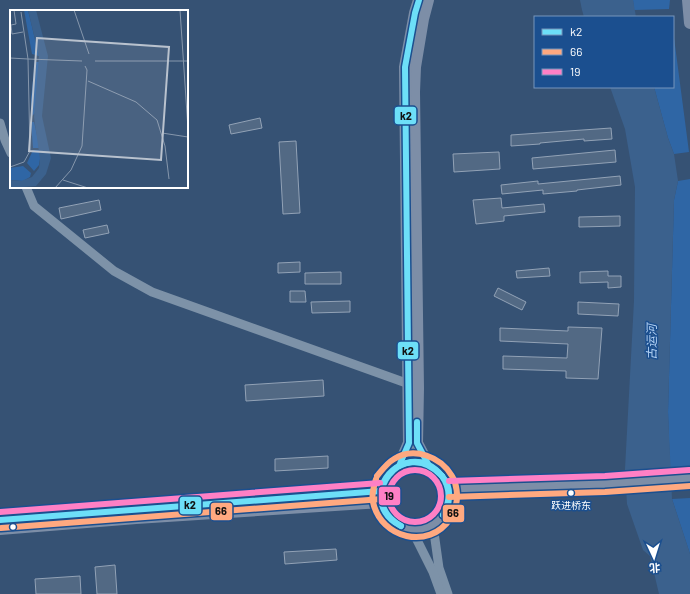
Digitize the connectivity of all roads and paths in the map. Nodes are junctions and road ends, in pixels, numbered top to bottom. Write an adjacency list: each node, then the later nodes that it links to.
1 (419, 0): 9 (main road)
2 (428, 0): 10 (main road)
3 (688, 0): 4 (main road)
4 (690, 23)
5 (0, 123): 6 (street)
6 (3, 140): 7 (street)
7 (10, 151)
8 (26, 188): 9 (street)
9 (409, 384): 11 (main road)
10 (428, 464): 11 (main road); 13 (main road)
11 (399, 466): 14 (main road)
12 (689, 482): 13 (main road)
13 (449, 493): 16 (main road)
14 (381, 496): 15 (main road); 17 (main road); 18 (main road)
15 (0, 520)
16 (433, 525): 18 (main road); 20 (street)
17 (0, 529)
18 (412, 530): 19 (street)
19 (441, 594)
20 (448, 594)

